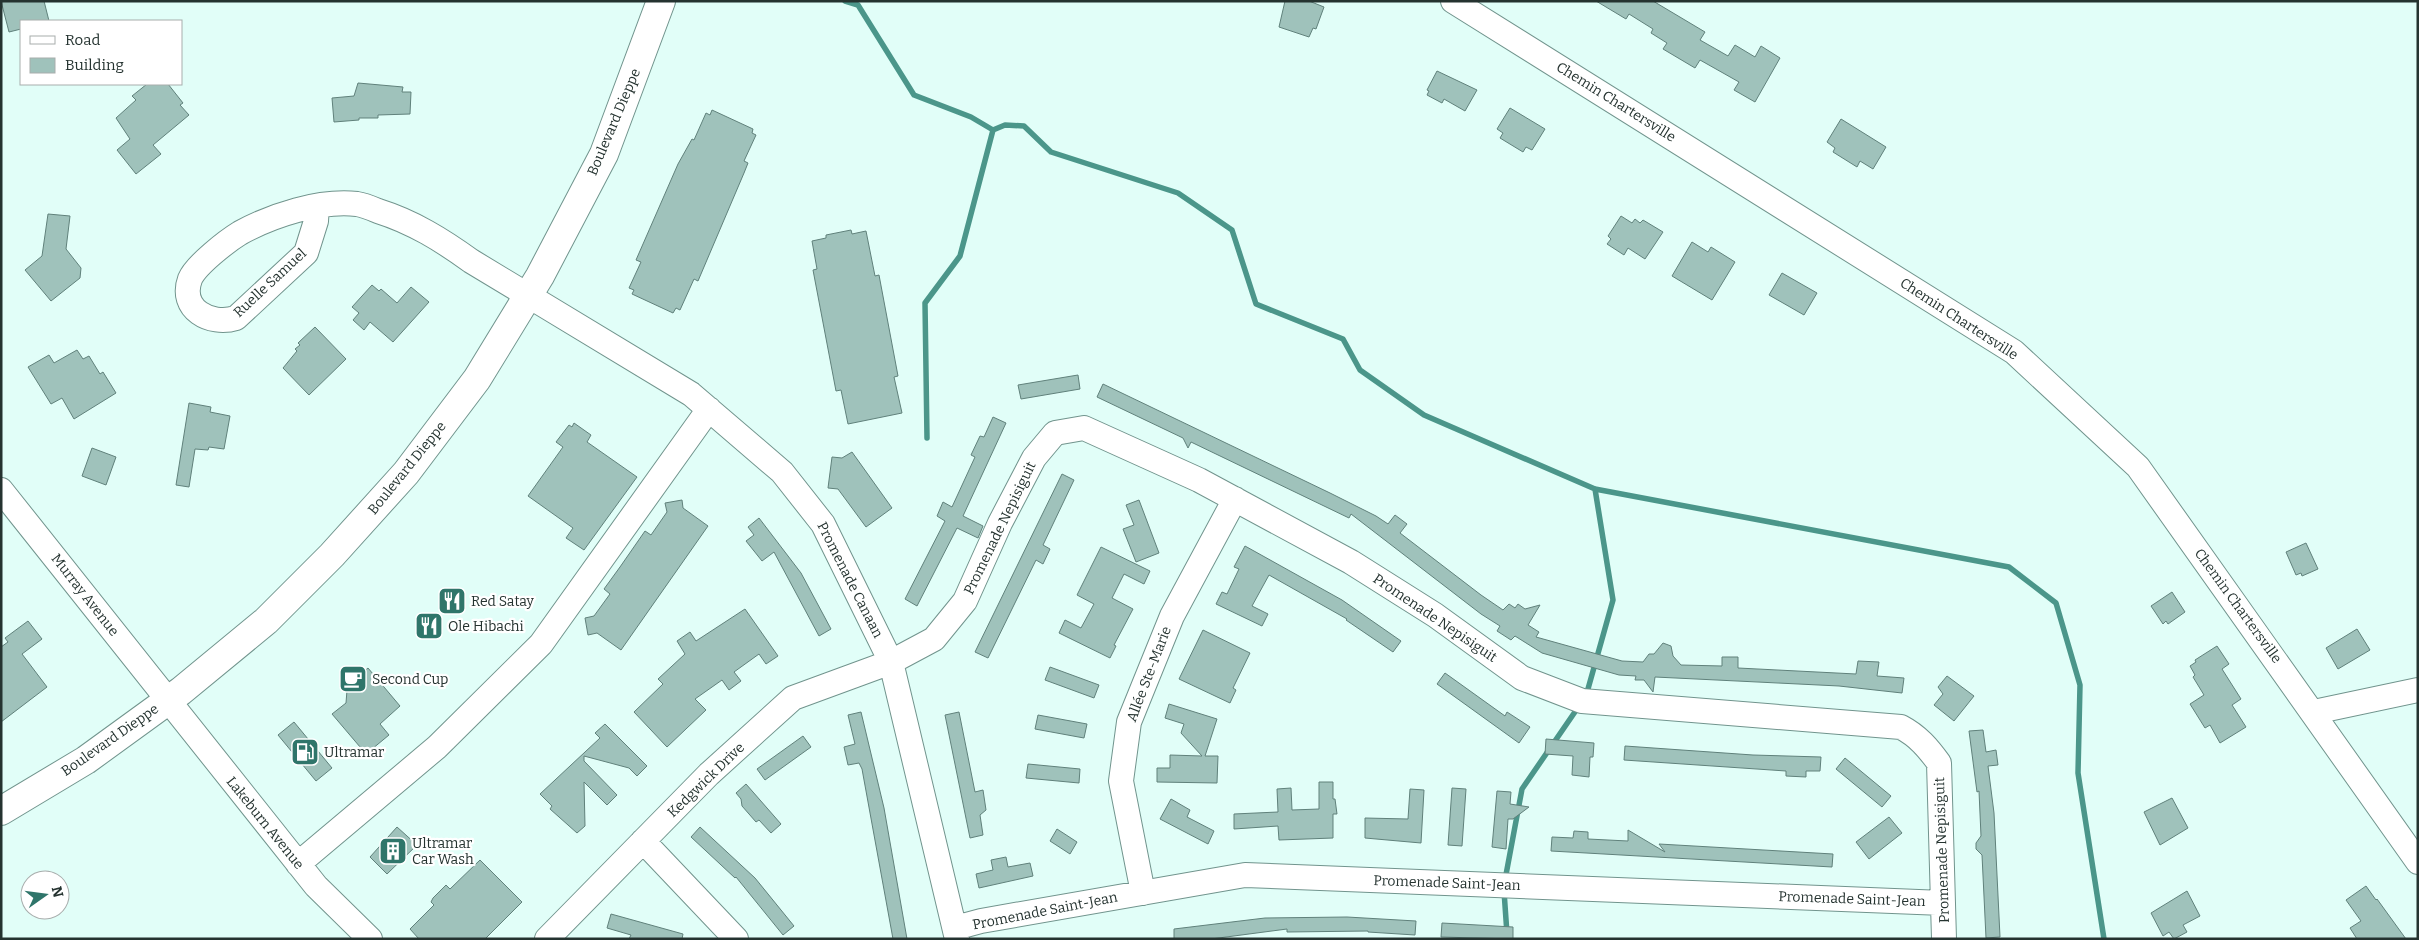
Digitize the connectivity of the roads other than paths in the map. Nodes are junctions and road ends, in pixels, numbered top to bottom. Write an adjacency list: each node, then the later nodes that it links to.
1 (661, 1): 4 (main road, Boulevard Dieppe)
2 (1453, 1): 11 (street, Chemin Chartersville)
3 (317, 206): 3 (street, Ruelle Samuel); 4 (street, Ruelle Samuel)
4 (530, 296): 5 (street, Promenade Canaan); 10 (main road, Boulevard Dieppe)
5 (709, 409): 8 (street, Promenade Canaan); 15 (street)
6 (1, 490): 10 (street, Murray Avenue)
7 (1234, 500): 8 (street, Promenade Nepisiguit); 16 (street, Allée Ste-Marie); 17 (street, Promenade Nepisiguit)
8 (891, 662): 13 (street, Kedgwick Drive); 18 (street, Promenade Canaan)
9 (2418, 690): 11 (street)
10 (168, 700): 12 (main road, Boulevard Dieppe); 15 (street, Lakeburn Avenue)
11 (2314, 712): 14 (street, Chemin Chartersville)
12 (1, 811)
13 (643, 841): 20 (street, Kedgwick Drive); 21 (street)
14 (2418, 862)
15 (298, 864): 19 (street, Lakeburn Avenue)
16 (1143, 893): 17 (street, Promenade Saint-Jean); 18 (street, Promenade Saint-Jean)
17 (1943, 903): 22 (street, Promenade Nepisiguit)
18 (956, 934)
19 (370, 939)
20 (547, 939)
21 (736, 939)
22 (1944, 939)

